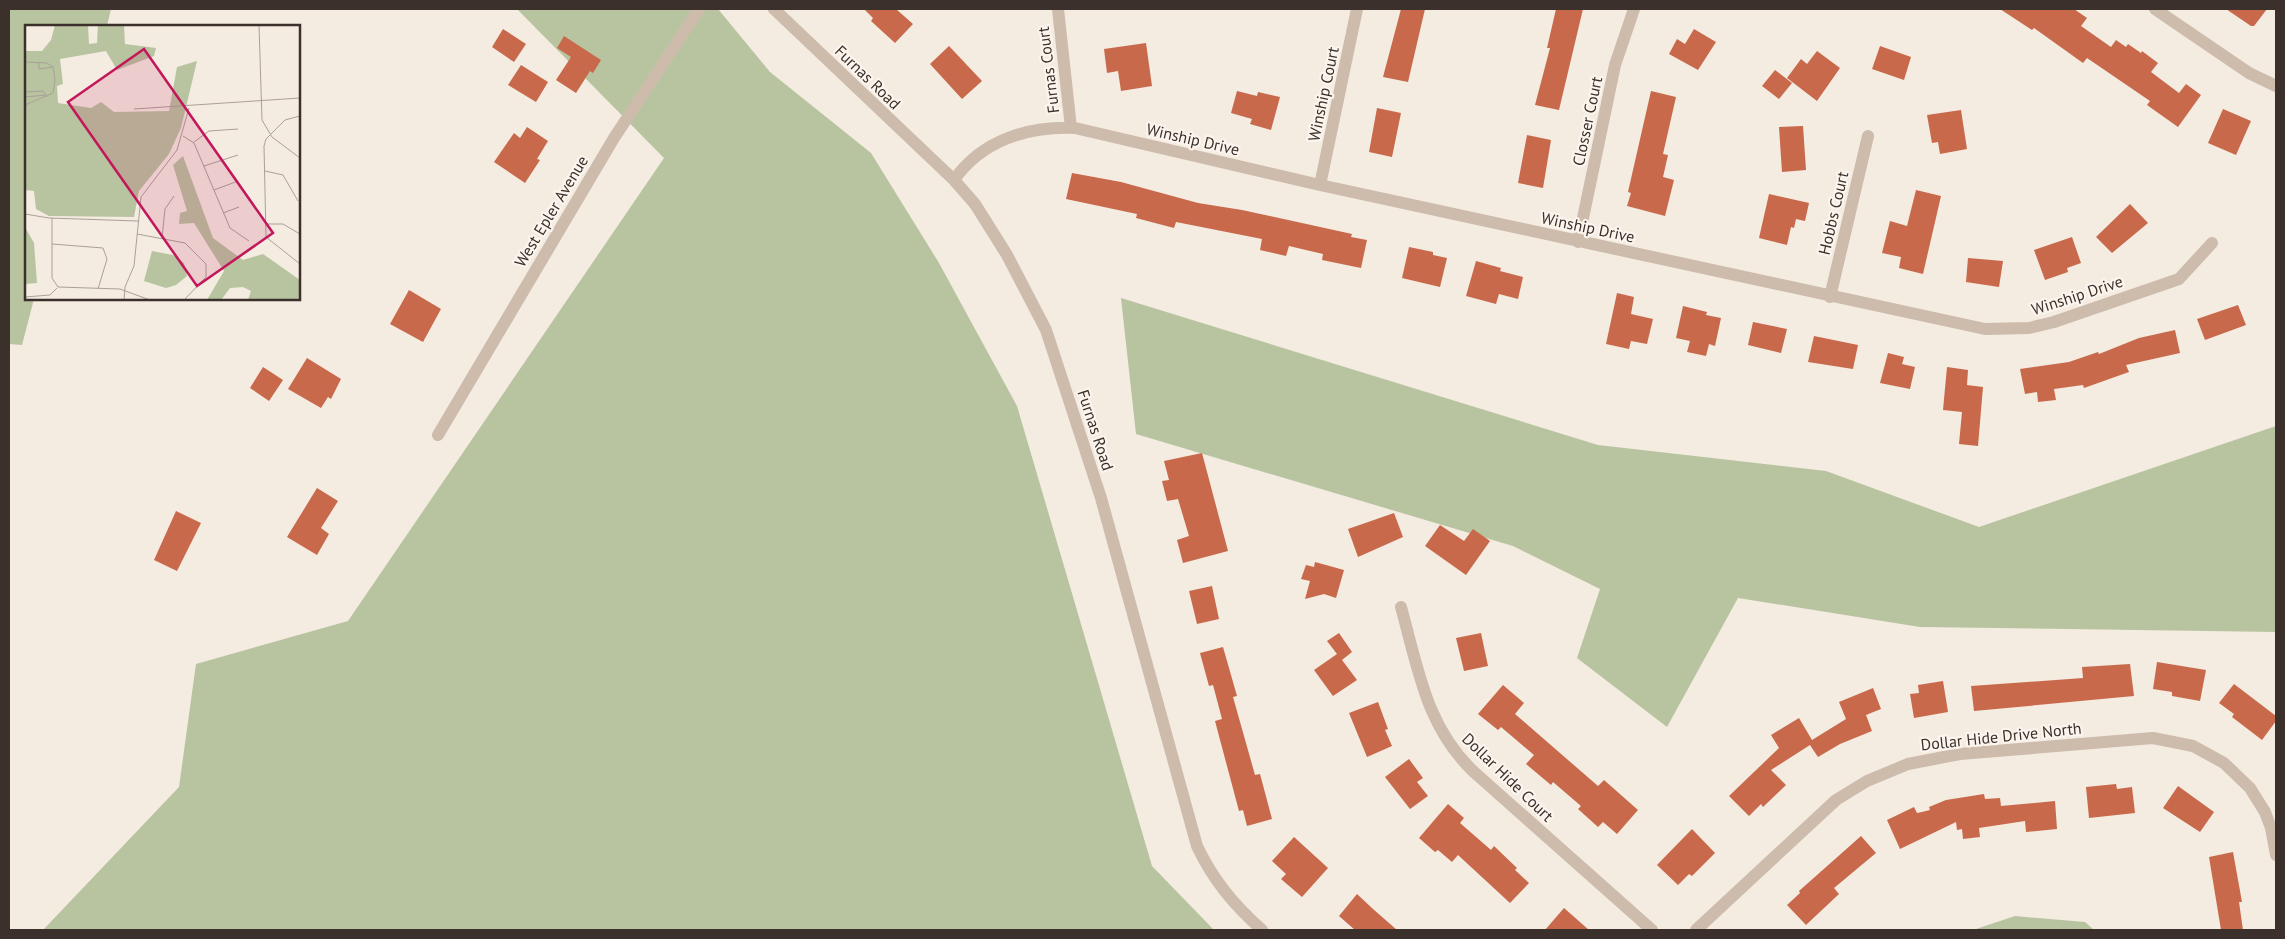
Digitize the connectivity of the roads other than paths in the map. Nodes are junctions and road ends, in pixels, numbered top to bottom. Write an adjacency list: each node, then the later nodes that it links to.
1 (699, 9): 15 (street, West Epler Avenue)
2 (774, 9): 10 (street, Furnas Road)
3 (1058, 9): 8 (street, Furnas Court)
4 (1358, 9): 11 (street, Winship Court)
5 (1634, 9): 12 (street, Closser Court)
6 (2159, 10): 7 (street)
7 (2276, 86)
8 (1071, 128): 10 (street, Winship Drive); 11 (street, Winship Drive)
9 (1868, 136): 14 (street, Hobbs Court)
10 (954, 180): 18 (street, Furnas Road)
11 (1320, 185): 12 (street, Winship Drive)
12 (1578, 242): 14 (street, Winship Drive)
13 (2212, 243): 14 (street, Winship Drive)
14 (1830, 297)
15 (438, 435)
16 (1401, 608): 19 (street, Dollar Hide Court)
17 (2276, 855): 20 (street, Dollar Hide Drive North)
18 (1262, 930)
19 (1652, 930)
20 (1696, 930)

